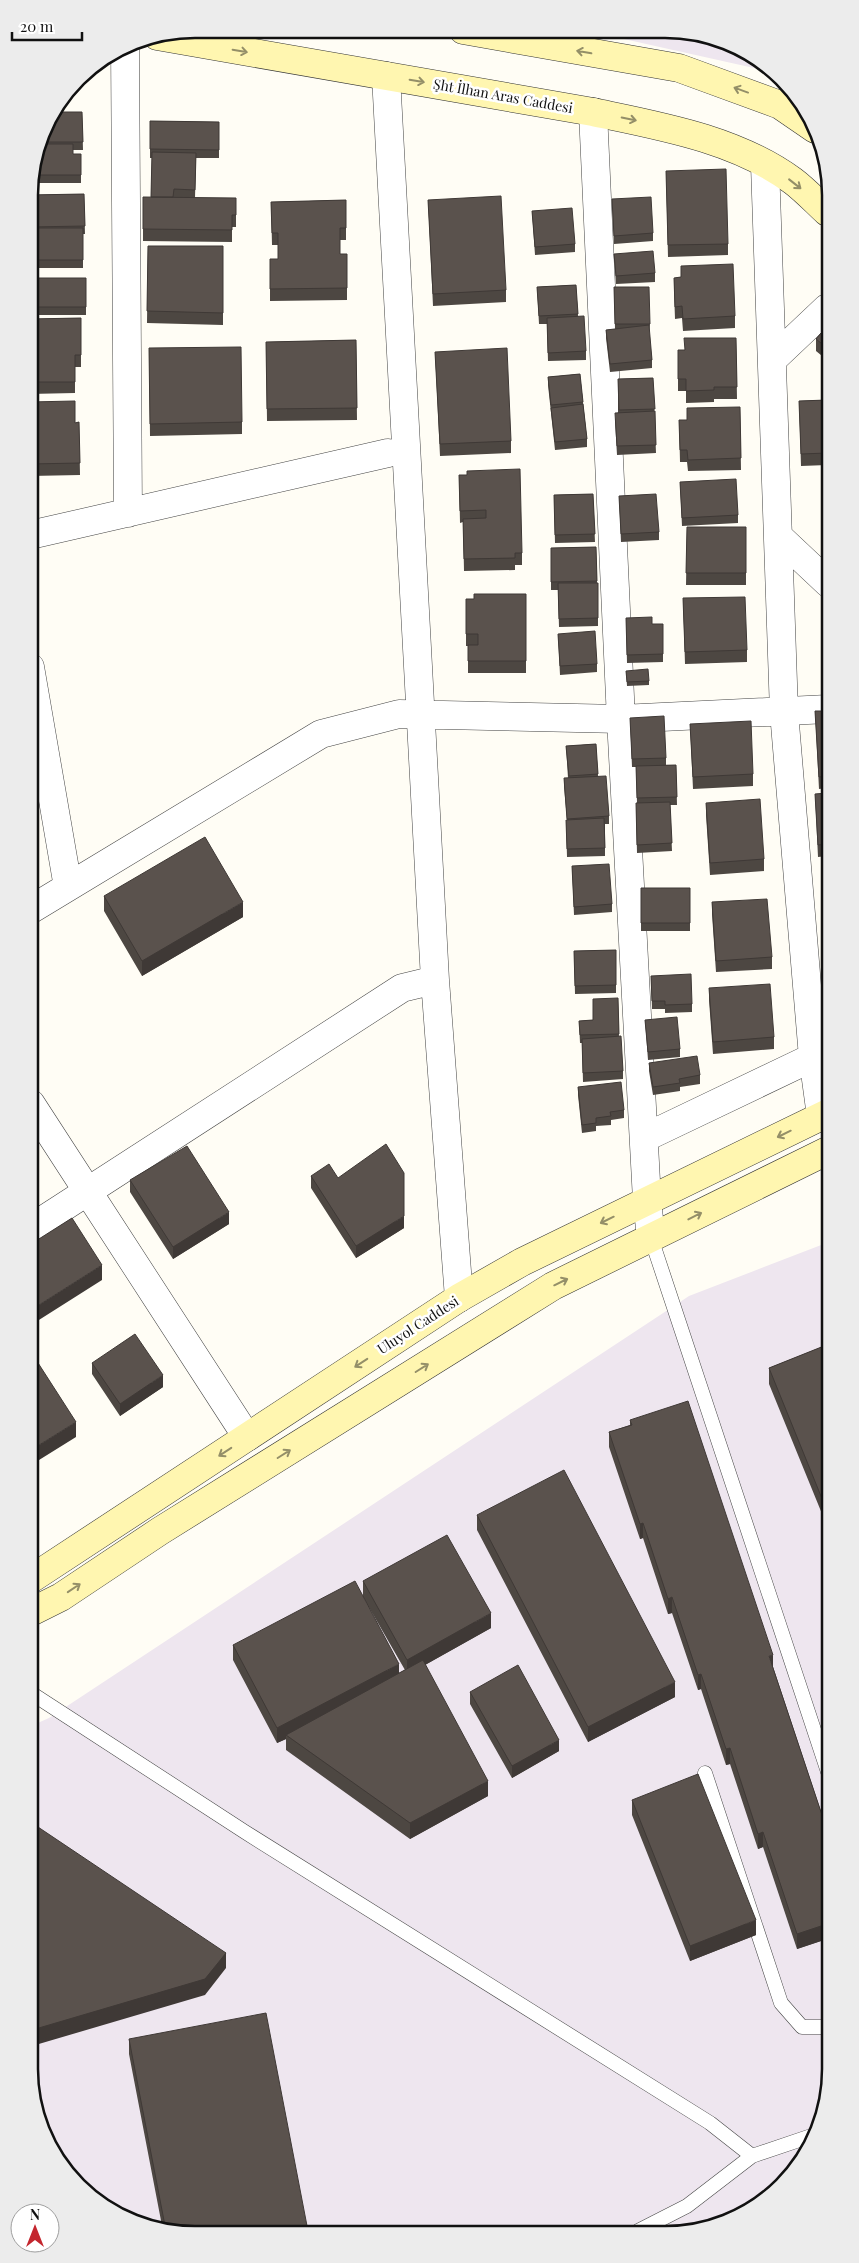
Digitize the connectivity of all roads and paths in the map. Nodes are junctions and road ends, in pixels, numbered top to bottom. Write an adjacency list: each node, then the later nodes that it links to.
1 (505, 37): 5 (main road, one-way to 1)
2 (176, 39): 4 (main road, Şht İlhan Aras Caddesi, one-way to 4)
3 (125, 54): 13 (street)
4 (386, 76): 7 (main road, Şht İlhan Aras Caddesi, one-way to 7); 20 (street)
5 (784, 95): 6 (main road)
6 (795, 107)
7 (592, 112): 8 (main road, Şht İlhan Aras Caddesi, one-way to 8); 21 (street)
8 (764, 165): 9 (main road, Şht İlhan Aras Caddesi, one-way to 9); 11 (street)
9 (822, 208)
10 (822, 313): 11 (street)
11 (772, 360): 15 (street)
12 (388, 453): 13 (street)
13 (128, 513): 14 (street)
14 (38, 534)
15 (778, 536): 16 (street); 19 (street)
16 (822, 577)
17 (822, 709): 19 (street)
18 (38, 712): 22 (street)
19 (784, 712): 21 (street); 25 (street)
20 (420, 715): 21 (street); 22 (street); 24 (street)
21 (621, 719): 28 (street)
22 (68, 887): 23 (street)
23 (38, 905)
24 (435, 980): 30 (street); 34 (street)
25 (821, 1054): 28 (street)
26 (38, 1115): 30 (street)
27 (822, 1117): 31 (main road, Uluyol Caddesi, one-way to 31)
28 (644, 1138): 31 (street)
29 (821, 1153): 33 (main road, one-way to 29)
30 (88, 1192): 32 (street); 35 (street)
31 (647, 1200): 33 (street); 34 (main road, Uluyol Caddesi, one-way to 34)
32 (37, 1224)
33 (651, 1238): 37 (main road, one-way to 33); 39 (lane)
34 (459, 1298): 35 (main road, Uluyol Caddesi, one-way to 35)
35 (247, 1437): 36 (main road, Uluyol Caddesi, one-way to 36)
36 (37, 1575)
37 (37, 1609)
38 (37, 1697): 43 (lane)
39 (821, 1749)
40 (705, 1773): 41 (lane)
41 (821, 2027)
42 (805, 2138): 43 (lane)
43 (752, 2156): 44 (lane)
44 (648, 2226)

